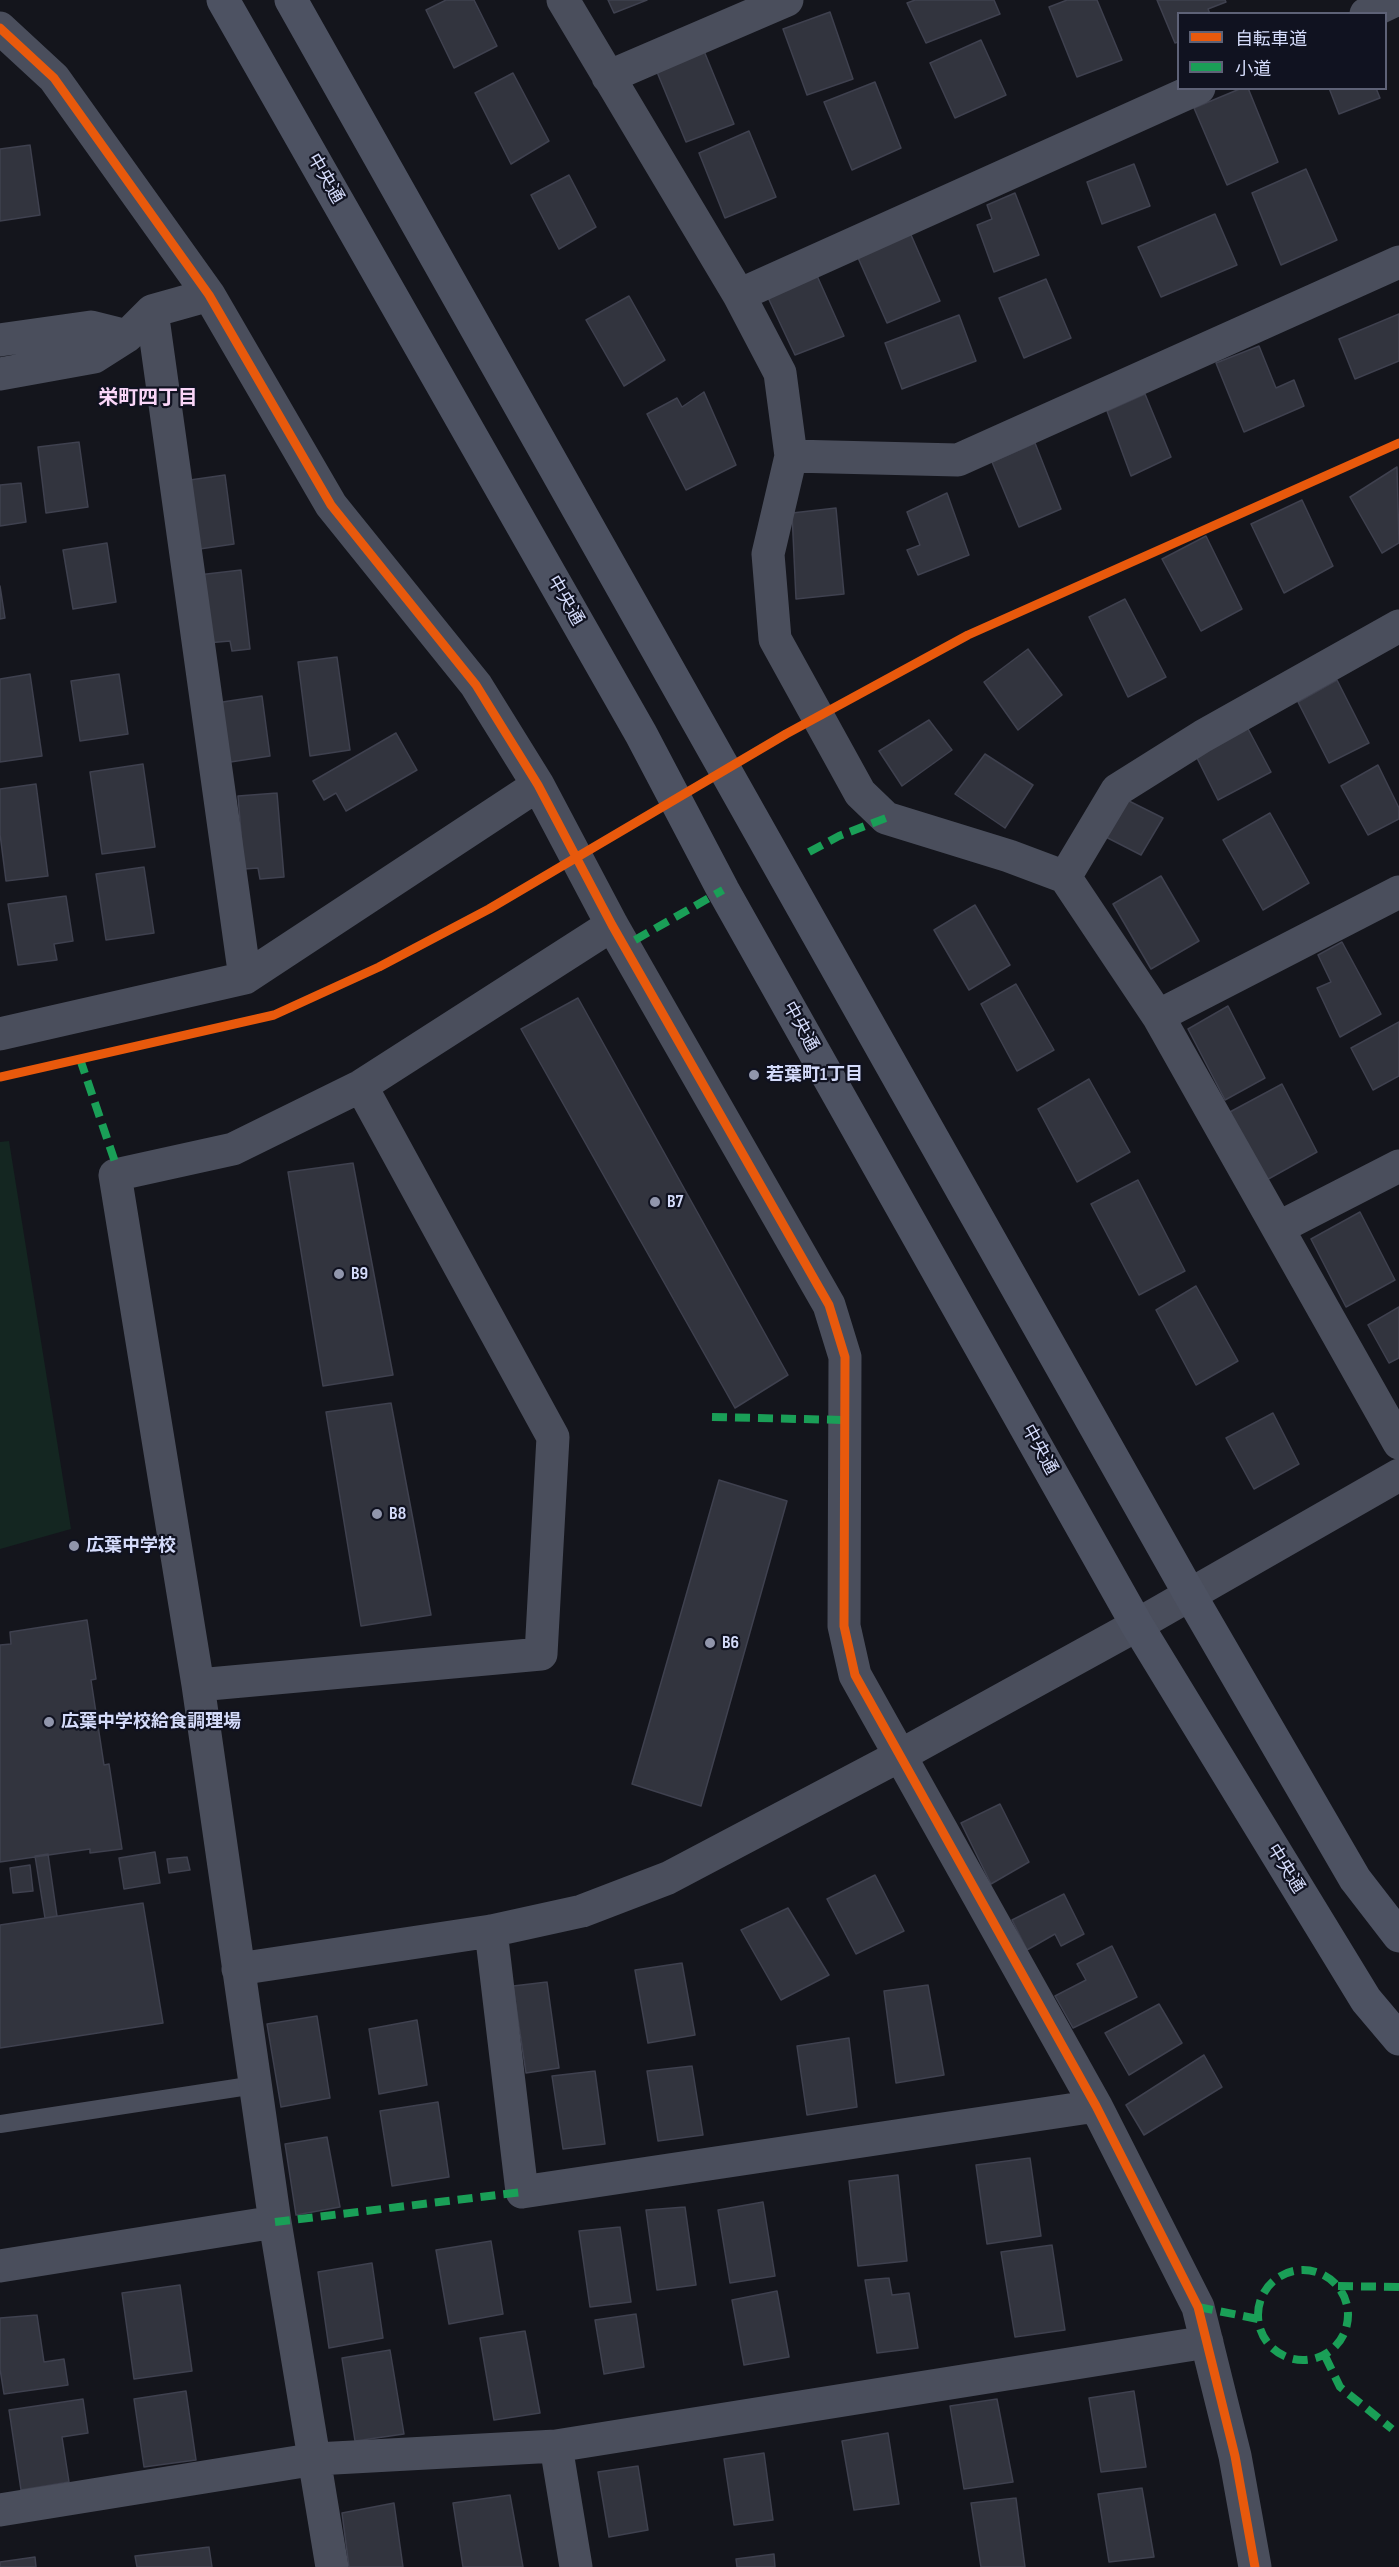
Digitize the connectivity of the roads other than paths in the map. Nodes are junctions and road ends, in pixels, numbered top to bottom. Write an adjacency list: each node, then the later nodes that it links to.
1 (224, 0): 32 (street, 中央通)
2 (291, 0): 31 (street)
3 (563, 0): 8 (street)
4 (787, 0): 8 (street)
5 (1396, 0): 6 (street)
6 (1370, 12)
7 (0, 28): 11 (street)
8 (608, 77): 12 (street)
9 (1195, 90): 12 (street)
10 (1399, 262): 17 (street)
11 (209, 295): 13 (street); 19 (street)
12 (739, 295): 17 (street)
13 (152, 311): 14 (street); 23 (street)
14 (127, 336): 15 (street); 16 (street)
15 (0, 340)
16 (0, 374)
17 (791, 456): 20 (street)
18 (1399, 626): 20 (street)
19 (538, 785): 22 (street); 23 (street)
20 (1065, 877): 24 (street)
21 (1399, 892): 24 (street)
22 (612, 925): 26 (street); 34 (street)
23 (245, 978): 25 (street)
24 (1158, 1016): 28 (street)
25 (1, 1025)
26 (361, 1086): 33 (street); 33 (street)
27 (1399, 1166): 28 (street)
28 (1278, 1227): 29 (street)
29 (1399, 1443)
30 (1399, 1475): 31 (street)
31 (1189, 1593): 32 (street); 36 (street)
32 (1137, 1625): 34 (street); 38 (street, 中央通)
33 (198, 1685): 37 (street)
34 (901, 1755): 35 (street); 40 (street)
35 (491, 1931): 37 (street); 40 (street)
36 (1399, 1936)
37 (238, 1969): 39 (street)
38 (1399, 2039)
39 (255, 2085): 41 (lane); 42 (street)
40 (1096, 2106): 44 (street)
41 (0, 2124)
42 (275, 2222): 43 (street); 46 (street)
43 (0, 2266)
44 (1207, 2342): 45 (street); 50 (street)
45 (556, 2446): 46 (street); 49 (street)
46 (315, 2459): 47 (street); 48 (street)
47 (0, 2510)
48 (332, 2567)
49 (576, 2567)
50 (1255, 2567)

